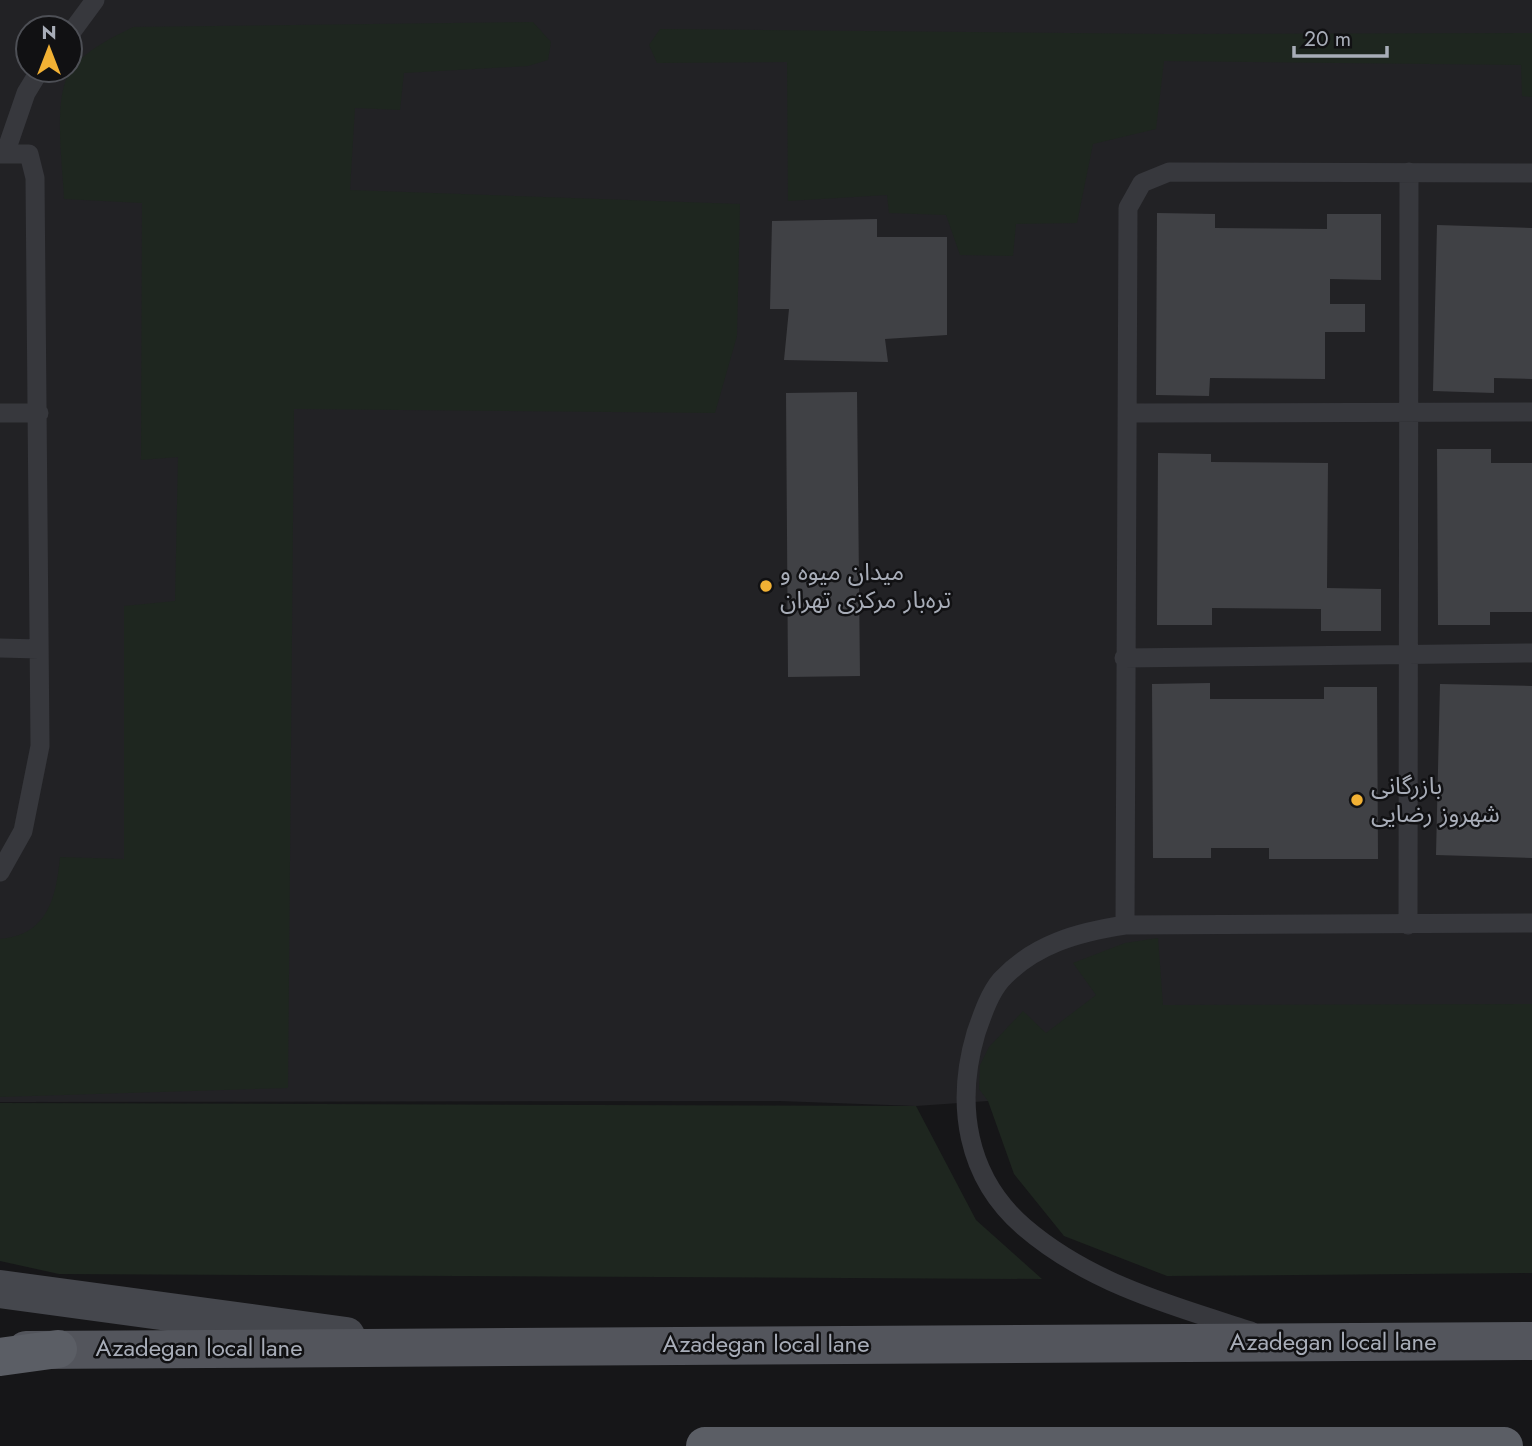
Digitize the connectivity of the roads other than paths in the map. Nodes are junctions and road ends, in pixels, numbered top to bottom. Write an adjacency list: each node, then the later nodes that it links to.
1 (95, 0): 2 (lane)
2 (84, 15)
3 (31, 84): 4 (lane)
4 (2, 154): 9 (lane)
5 (1409, 172): 6 (lane); 10 (lane); 11 (lane)
6 (1532, 173)
7 (1532, 412): 11 (lane)
8 (0, 413): 9 (lane)
9 (38, 413): 13 (lane)
10 (1129, 413): 11 (lane); 16 (lane)
11 (1409, 413): 15 (lane)
12 (0, 648): 13 (lane)
13 (39, 649): 17 (lane)
14 (1532, 653): 15 (lane)
15 (1409, 655): 16 (lane); 20 (lane)
16 (1124, 658): 19 (lane)
17 (0, 872)
18 (1532, 923): 20 (lane)
19 (1125, 925): 20 (lane); 22 (lane)
20 (1409, 925)
21 (0, 1289): 24 (main road)
22 (1285, 1341): 23 (main road, Azadegan local lane); 24 (main road, Azadegan local lane)
23 (1532, 1341)
24 (425, 1346): 25 (main road, Azadegan local lane)
25 (58, 1349): 26 (main road, Azadegan local lane); 27 (highway)
26 (0, 1350)
27 (0, 1357)
28 (705, 1446): 29 (highway)
29 (1504, 1446)

